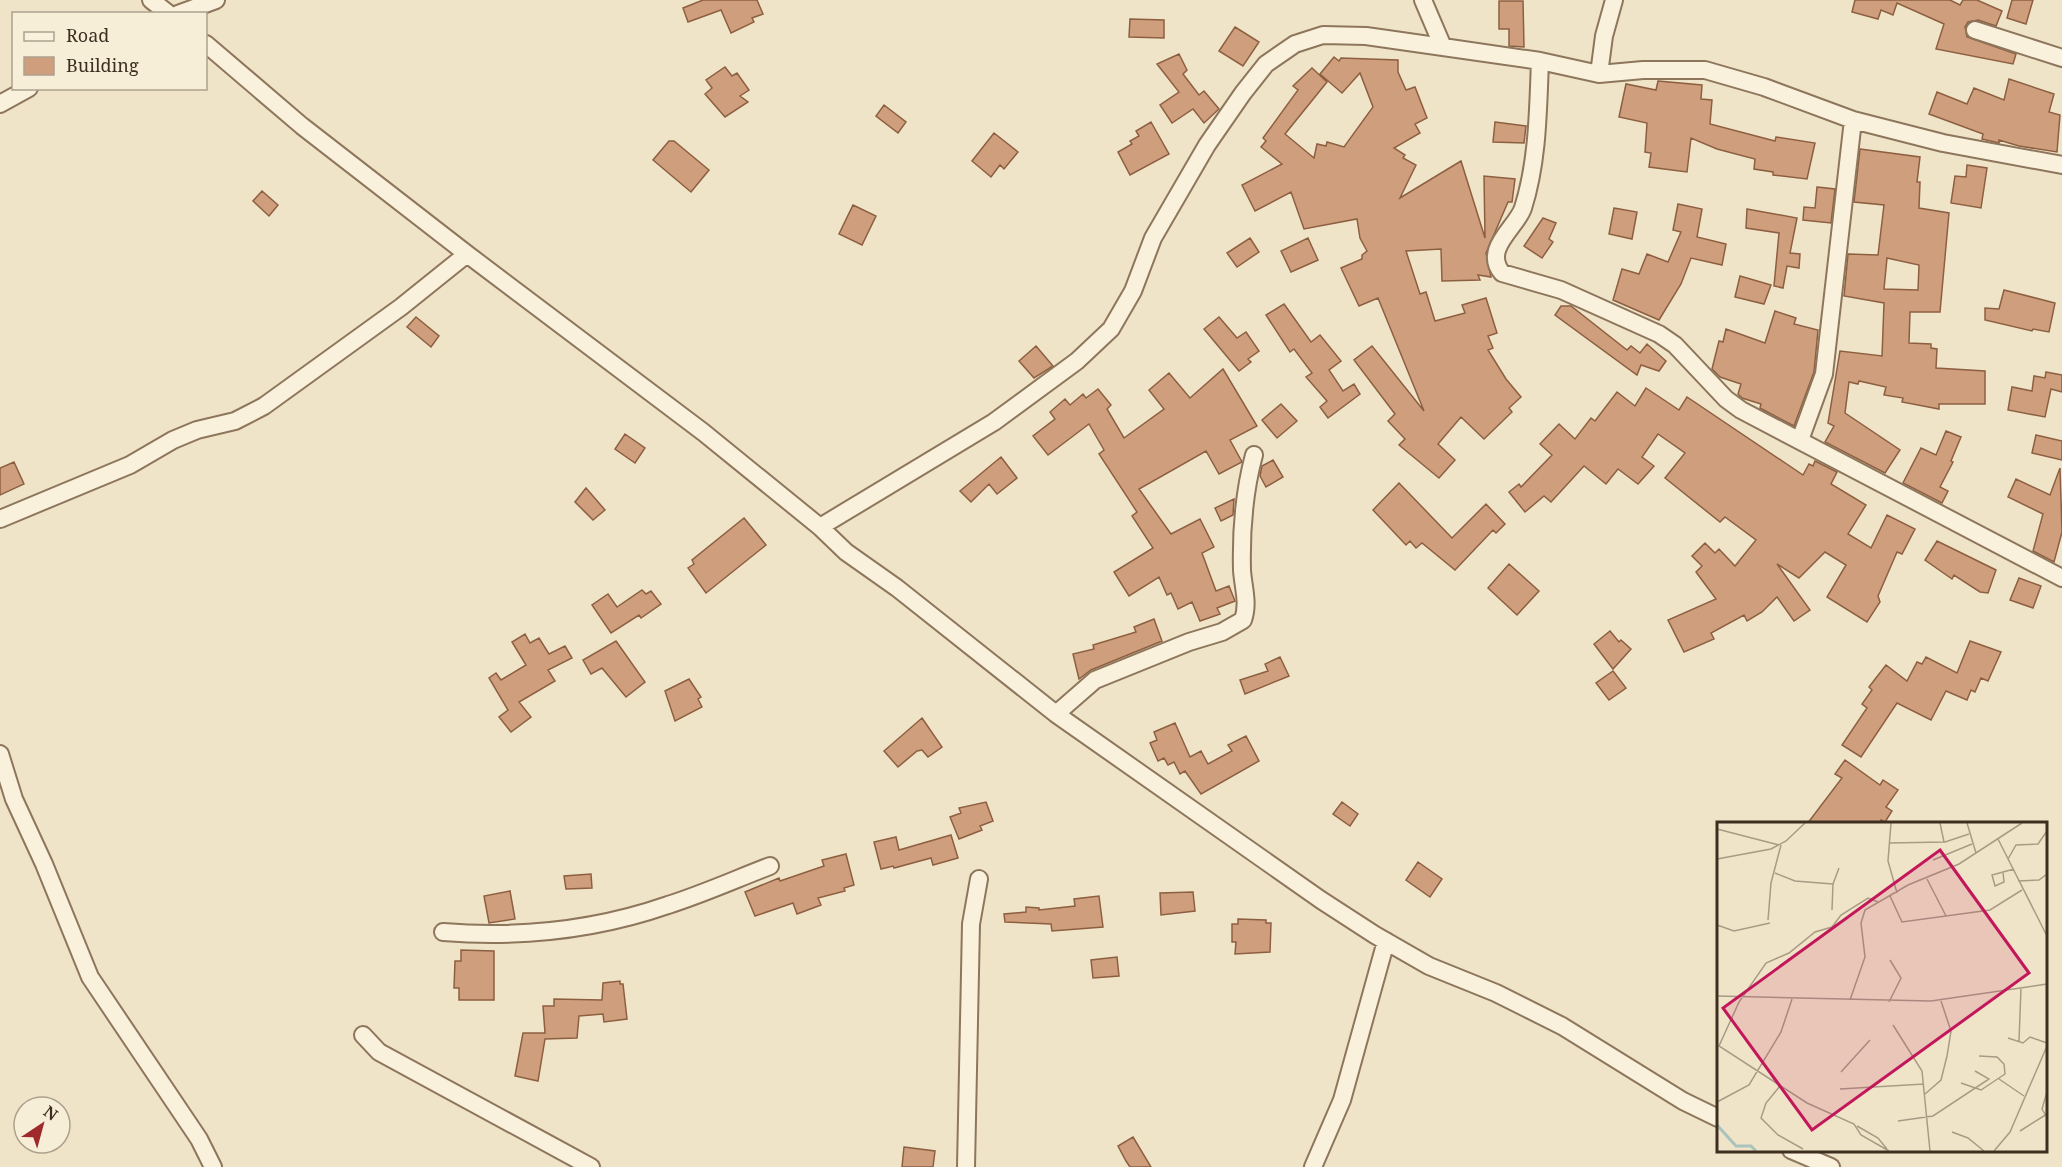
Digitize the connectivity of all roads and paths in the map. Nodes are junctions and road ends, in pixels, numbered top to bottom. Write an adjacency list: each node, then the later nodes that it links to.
1 (151, 0): 5 (street)
2 (216, 0): 6 (street)
3 (1423, 0): 9 (street)
4 (1614, 0): 12 (street)
5 (166, 12)
6 (183, 12)
7 (1975, 30): 10 (street)
8 (207, 45): 17 (street)
9 (1443, 47): 11 (street); 21 (street)
10 (2062, 58)
11 (1540, 61): 12 (street); 18 (street)
12 (1599, 74): 15 (street)
13 (25, 90): 14 (street)
14 (0, 104)
15 (1853, 120): 16 (street); 18 (street)
16 (2062, 165)
17 (467, 254): 20 (street); 21 (street)
18 (1800, 440): 22 (street)
19 (1254, 455): 23 (street)
20 (0, 519)
21 (820, 527): 23 (street)
22 (2062, 578)
23 (1056, 714): 28 (street)
24 (0, 754): 32 (street)
25 (770, 866): 27 (street)
26 (979, 879): 34 (street)
27 (443, 932)
28 (1386, 941): 30 (street); 35 (street)
29 (363, 1035): 33 (street)
30 (1717, 1117)
31 (1796, 1152): 36 (street)
32 (213, 1167)
33 (591, 1167)
34 (966, 1167)
35 (1313, 1167)
36 (1831, 1167)

